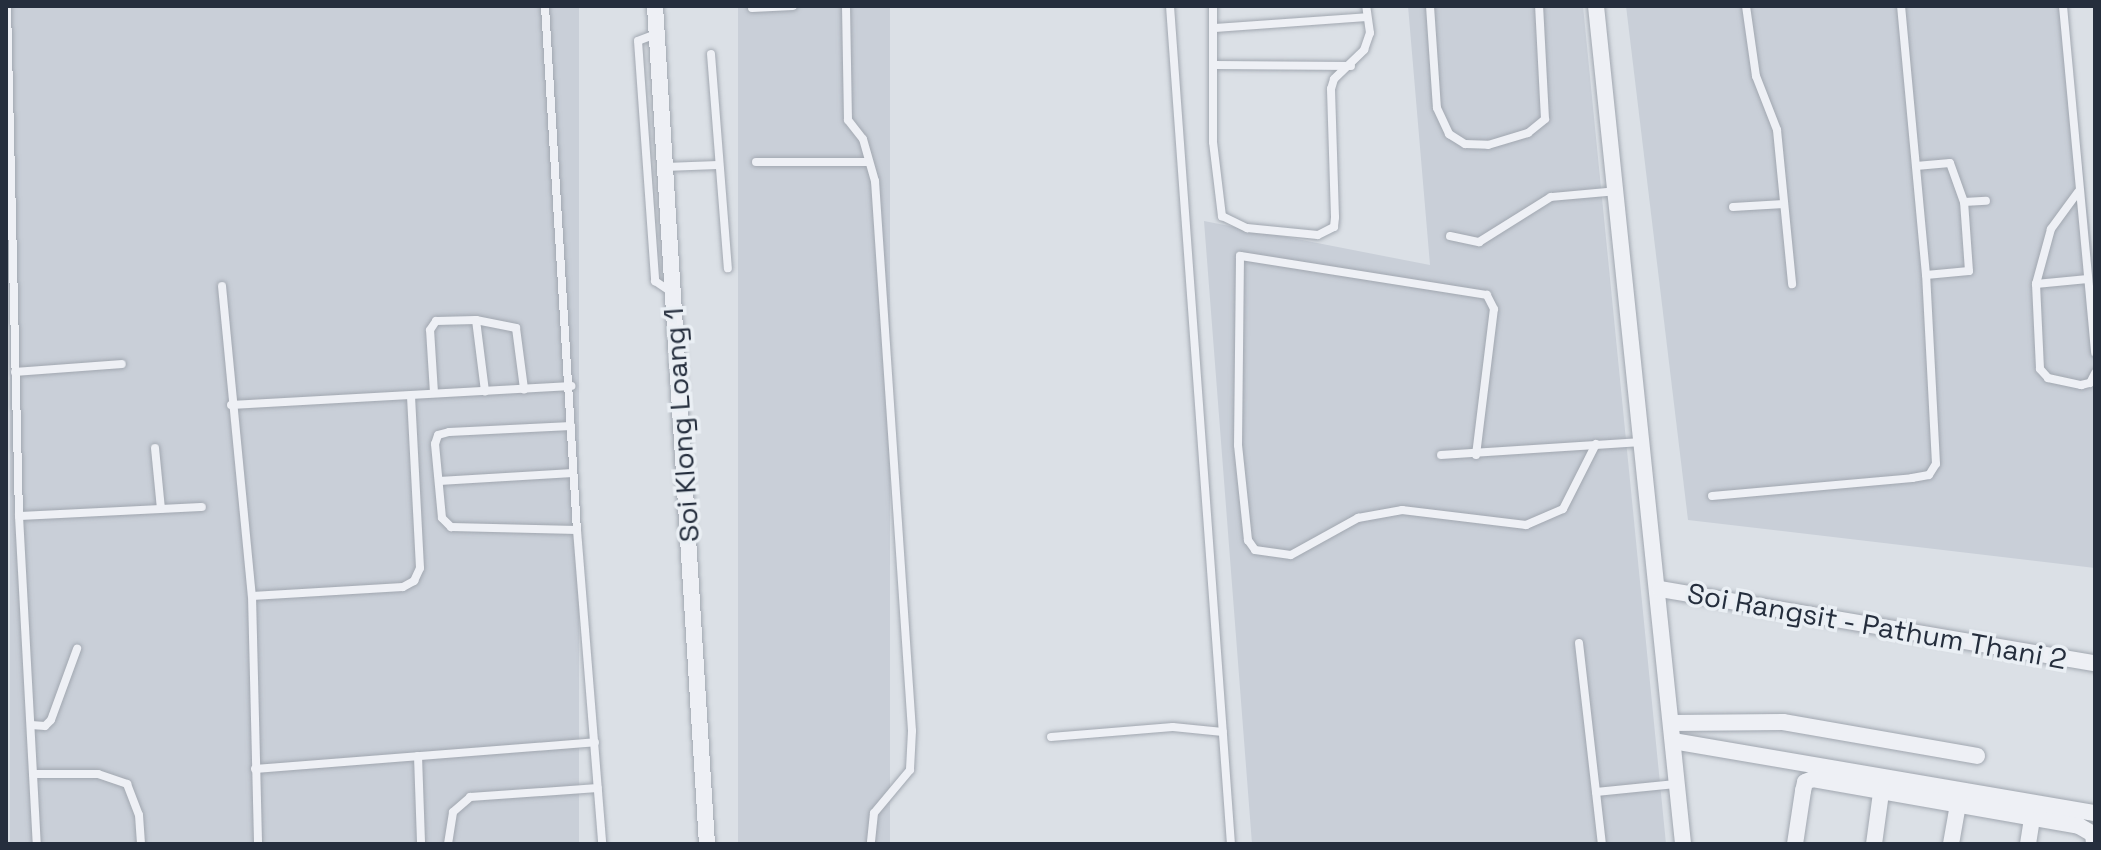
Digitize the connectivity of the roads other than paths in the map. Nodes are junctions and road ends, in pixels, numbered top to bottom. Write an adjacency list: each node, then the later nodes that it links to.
1 (7, 6): 44 (lane)
2 (545, 6): 46 (lane)
3 (655, 6): 18 (street, Soi Klong Loang 1)
4 (793, 6): 15 (lane)
5 (846, 6): 23 (lane)
6 (1170, 6): 72 (lane)
7 (1213, 6): 17 (lane)
8 (1366, 6): 16 (lane)
9 (1430, 6): 10 (lane)
10 (1539, 6)
11 (1596, 6): 27 (street)
12 (1746, 6): 31 (lane)
13 (1901, 6): 25 (lane)
14 (2063, 6): 28 (lane)
15 (752, 8)
16 (1367, 17): 17 (lane); 21 (lane)
17 (1215, 28): 20 (lane)
18 (657, 34): 26 (street, Soi Klong Loang 1); 40 (lane)
19 (711, 54): 24 (lane)
20 (1214, 65): 21 (lane); 21 (lane)
21 (1352, 66)
22 (756, 162): 23 (lane)
23 (867, 162): 94 (lane)
24 (718, 165): 26 (lane); 34 (lane)
25 (1916, 166): 30 (lane); 35 (lane)
26 (665, 167): 40 (street, Soi Klong Loang 1)
27 (1618, 191): 33 (lane); 53 (street)
28 (2079, 191): 36 (lane); 38 (lane)
29 (1986, 201): 30 (lane)
30 (1964, 202): 35 (lane)
31 (1784, 204): 32 (lane); 37 (lane)
32 (1733, 207)
33 (1450, 236)
34 (728, 268)
35 (1926, 275): 60 (lane)
36 (2088, 279): 38 (lane); 42 (lane)
37 (1792, 284)
38 (2036, 284): 45 (lane)
39 (222, 286): 51 (lane)
40 (673, 293): 93 (street, Soi Klong Loang 1)
41 (476, 320): 47 (lane); 48 (lane); 49 (lane)
42 (2095, 353)
43 (122, 364): 44 (lane)
44 (15, 372): 63 (lane)
45 (2095, 373)
46 (571, 386): 47 (lane); 52 (lane)
47 (524, 389): 48 (lane)
48 (485, 391): 49 (lane)
49 (434, 393): 50 (lane)
50 (411, 396): 51 (lane); 66 (lane)
51 (231, 405): 66 (lane)
52 (571, 426): 58 (lane); 59 (lane)
53 (1643, 442): 54 (lane); 65 (street)
54 (1596, 444): 57 (lane); 57 (lane)
55 (155, 448): 62 (lane)
56 (1441, 455): 57 (lane)
57 (1476, 455)
58 (573, 473): 59 (lane); 64 (lane)
59 (439, 481): 64 (lane)
60 (1712, 496)
61 (202, 507): 62 (lane)
62 (161, 509): 63 (lane)
63 (19, 516): 71 (lane)
64 (577, 530): 75 (lane)
65 (1660, 589): 69 (street, Soi Rangsit - Pathum Thani 2); 70 (street)
66 (252, 596): 78 (lane)
67 (1579, 643): 82 (lane)
68 (77, 649): 71 (lane)
69 (2095, 663)
70 (1672, 723): 74 (street); 77 (street)
71 (31, 725): 79 (lane)
72 (1223, 732): 73 (lane); 95 (lane)
73 (1051, 737)
74 (1673, 741): 80 (street); 85 (street)
75 (595, 742): 76 (lane); 81 (lane)
76 (418, 756): 78 (lane); 90 (lane)
77 (1977, 756)
78 (255, 769): 89 (lane)
79 (33, 774): 87 (lane); 88 (lane)
80 (1677, 784): 82 (lane); 97 (street)
81 (598, 788): 91 (lane); 92 (lane)
82 (1596, 792): 96 (lane)
83 (1881, 793): 84 (street); 98 (street); 99 (street)
84 (1958, 806): 86 (street); 100 (street)
85 (2095, 813)
86 (2032, 820): 101 (street); 102 (street)
87 (37, 844)
88 (141, 844)
89 (258, 844)
90 (421, 844)
91 (448, 844)
92 (602, 844)
93 (707, 844)
94 (871, 844)
95 (1231, 844)
96 (1602, 844)
97 (1683, 844)
98 (1795, 844)
99 (1874, 844)
100 (1951, 844)
101 (2028, 844)
102 (2094, 844)

